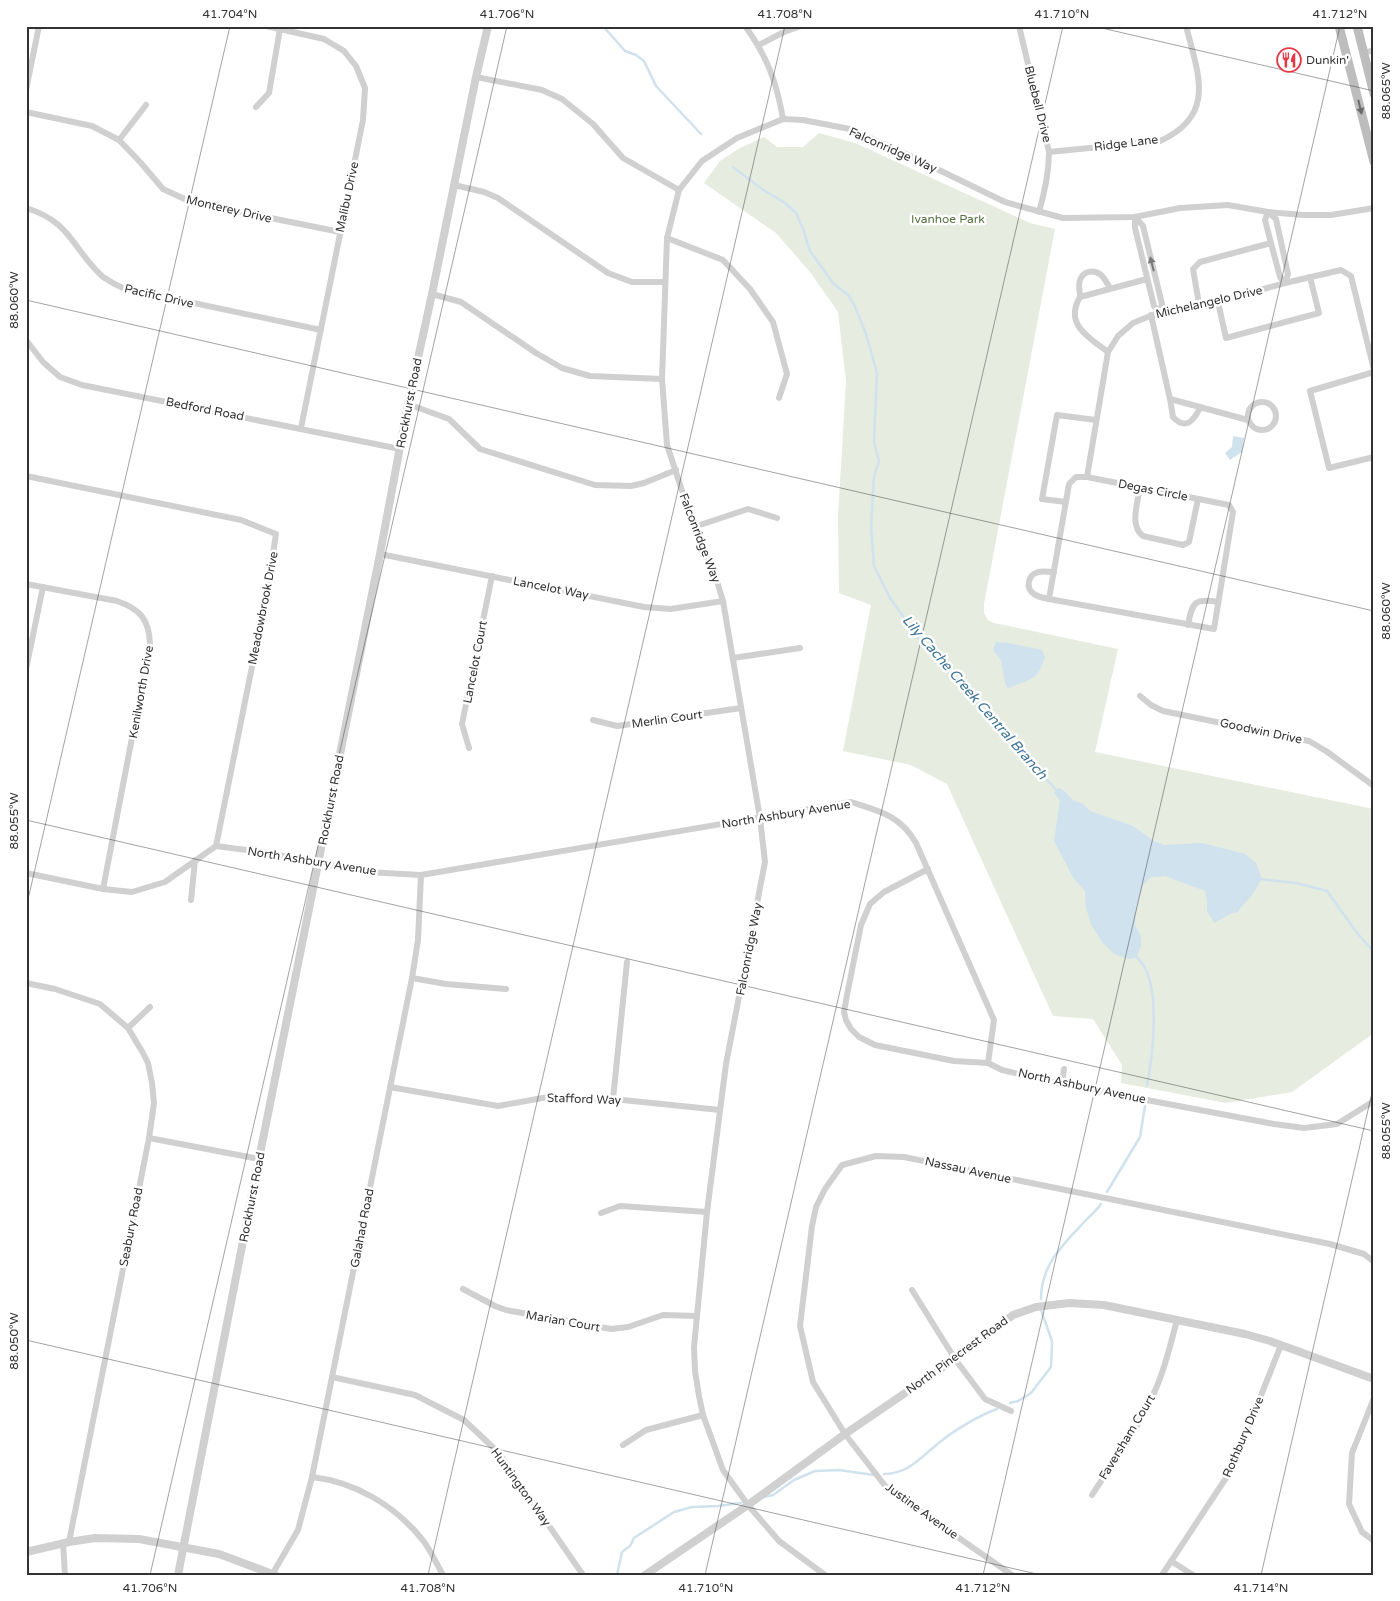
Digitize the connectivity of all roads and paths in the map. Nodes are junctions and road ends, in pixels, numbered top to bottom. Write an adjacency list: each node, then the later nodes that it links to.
1 (40, 26): 15 (street)
2 (266, 26): 10 (street, Malibu Drive)
3 (488, 26): 14 (street, Rockhurst Road)
4 (745, 26): 11 (street)
5 (801, 26): 11 (street)
6 (1019, 26): 22 (street, Bluebell Drive)
7 (1186, 26): 22 (street, Ridge Lane)
8 (1340, 26): 23 (main road, one-way to 23)
9 (1357, 26): 13 (main road)
10 (280, 29): 18 (street); 31 (street, Malibu Drive)
11 (759, 45): 20 (street)
12 (1374, 50): 13 (street)
13 (1364, 53): 16 (main road)
14 (476, 77): 24 (street, Rockhurst Road); 25 (street)
15 (26, 90)
16 (1374, 94)
17 (146, 105): 21 (street)
18 (256, 107)
19 (26, 112): 21 (street, Monterey Drive)
20 (783, 119): 25 (street, Falconridge Way); 28 (street, Falconridge Way)
21 (119, 140): 31 (street, Monterey Drive)
22 (1049, 152): 28 (street, Bluebell Drive)
23 (1374, 162)
24 (454, 185): 36 (street); 39 (street, Rockhurst Road)
25 (679, 190): 32 (street, Falconridge Way)
26 (26, 208): 45 (street, Pacific Drive)
27 (1374, 208): 29 (street, Falconridge Way)
28 (1039, 212): 30 (street, Falconridge Way)
29 (1268, 212): 30 (street, Falconridge Way); 33 (street); 37 (street)
30 (1136, 217): 35 (street); 43 (street, one-way to 30)
31 (340, 232): 45 (street, Malibu Drive)
32 (667, 238): 36 (street, Falconridge Way); 50 (street)
33 (1271, 243): 37 (street); 42 (street)
34 (1310, 277): 37 (street, Michelangelo Drive); 41 (street); 48 (street, Michelangelo Drive)
35 (1147, 278): 38 (street); 43 (street)
36 (665, 282): 49 (street, Falconridge Way)
37 (1285, 283): 41 (street, Michelangelo Drive)
38 (1110, 288): 40 (street); 40 (street)
39 (432, 294): 49 (street); 52 (street, Rockhurst Road)
40 (1080, 297): 47 (street)
41 (1218, 302): 42 (street, Michelangelo Drive)
42 (1199, 304): 43 (street, Michelangelo Drive)
43 (1160, 312): 44 (street, Michelangelo Drive)
44 (1151, 315): 47 (street, Michelangelo Drive); 51 (street)
45 (321, 330): 56 (street, Malibu Drive)
46 (26, 340): 56 (street, Bedford Road)
47 (1108, 352): 54 (street, Michelangelo Drive)
48 (1374, 371): 58 (street)
49 (662, 379): 59 (street, Falconridge Way)
50 (779, 398)
51 (1170, 400): 53 (street); 53 (street)
52 (408, 404): 57 (street, Rockhurst Road); 59 (street)
53 (1200, 408): 55 (street)
54 (1096, 420): 61 (street, Michelangelo Drive); 64 (street)
55 (1248, 420): 55 (street)
56 (301, 428): 57 (street, Bedford Road)
57 (400, 449): 67 (street, Rockhurst Road)
58 (1374, 457)
59 (676, 470): 66 (street, Falconridge Way)
60 (26, 476): 85 (street, Meadowbrook Drive)
61 (1087, 477): 62 (street, Degas Circle); 64 (street)
62 (1140, 487): 63 (street, Degas Circle); 63 (street)
63 (1198, 498): 74 (street, Degas Circle)
64 (1066, 502): 68 (street)
65 (777, 518): 66 (street)
66 (694, 527): 73 (street, Falconridge Way)
67 (380, 554): 69 (street, Lancelot Way); 87 (street, Rockhurst Road)
68 (1054, 572): 72 (street); 72 (street, Degas Circle)
69 (492, 576): 73 (street, Lancelot Way); 82 (street, Lancelot Court)
70 (26, 584): 71 (street, Kenilworth Drive)
71 (43, 587): 78 (street); 91 (street, Kenilworth Drive)
72 (1049, 599): 75 (street, Degas Circle)
73 (723, 601): 77 (street, Falconridge Way)
74 (1218, 602): 75 (street); 75 (street, Degas Circle)
75 (1188, 625)
76 (800, 648): 77 (street)
77 (733, 658): 80 (street, Falconridge Way)
78 (26, 669)
79 (1140, 696): 83 (street, Goodwin Drive)
80 (741, 708): 81 (street, Merlin Court); 84 (street, Falconridge Way)
81 (593, 720)
82 (469, 748)
83 (1374, 786)
84 (760, 818): 88 (street, North Ashbury Avenue); 90 (street, North Ashbury Avenue); 105 (street, Falconridge Way)
85 (216, 846): 86 (street); 87 (street, North Ashbury Avenue)
86 (195, 860): 91 (street); 92 (street)
87 (318, 864): 90 (street, North Ashbury Avenue); 107 (street, Rockhurst Road)
88 (928, 868): 99 (street, North Ashbury Avenue); 99 (street)
89 (26, 873): 91 (street)
90 (421, 875): 94 (street, Galahad Road)
91 (103, 889)
92 (191, 900)
93 (626, 962): 103 (street)
94 (412, 978): 96 (street); 102 (street, Galahad Road)
95 (26, 983): 98 (street, Seabury Road)
96 (506, 989)
97 (150, 1007): 98 (street)
98 (128, 1028): 106 (street, Seabury Road)
99 (988, 1062): 101 (street, North Ashbury Avenue)
100 (1064, 1069): 101 (street)
101 (1062, 1084): 104 (street, North Ashbury Avenue)
102 (390, 1087): 103 (street, Stafford Way); 117 (street, Galahad Road)
103 (613, 1099): 105 (street, Stafford Way)
104 (1374, 1101)
105 (720, 1110): 108 (street, Falconridge Way)
106 (149, 1138): 107 (street); 128 (street, Seabury Road)
107 (259, 1159): 129 (street, Rockhurst Road)
108 (707, 1212): 109 (street); 113 (street, Falconridge Way)
109 (601, 1213)
110 (1374, 1262): 122 (street, Nassau Avenue)
111 (463, 1289): 113 (street, Marian Court)
112 (912, 1290): 116 (street)
113 (696, 1316): 121 (street, Falconridge Way)
114 (1177, 1320): 115 (street, North Pinecrest Road); 116 (street, North Pinecrest Road); 125 (street, Faversham Court)
115 (1281, 1345): 118 (street, North Pinecrest Road); 131 (street, Rothbury Drive)
116 (955, 1359): 120 (street); 122 (street, North Pinecrest Road)
117 (332, 1377): 124 (street, Galahad Road); 137 (street, Huntington Way)
118 (1374, 1379)
119 (1374, 1398): 127 (street)
120 (1011, 1411)
121 (703, 1415): 123 (street); 126 (street, Falconridge Way)
122 (846, 1434): 126 (street, North Pinecrest Road); 139 (street, Justine Avenue)
123 (623, 1445)
124 (312, 1477): 133 (street, Galahad Road); 136 (street)
125 (1092, 1495)
126 (748, 1506): 132 (street, Falconridge Way); 138 (street, North Pinecrest Road)
127 (1374, 1541)
128 (66, 1542): 129 (street); 130 (street); 134 (street, Seabury Road)
129 (183, 1546): 133 (street); 135 (street, Rockhurst Road)
130 (26, 1552)
131 (1171, 1561): 140 (street, Rothbury Drive); 141 (street)
132 (820, 1573)
133 (274, 1574)
134 (65, 1575)
135 (178, 1575)
136 (443, 1575)
137 (584, 1575)
138 (645, 1575)
139 (1012, 1575)
140 (1162, 1575)
141 (1193, 1575)

